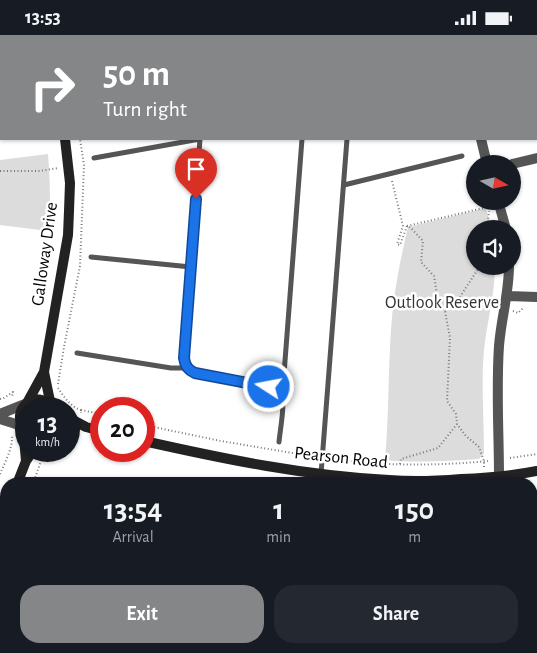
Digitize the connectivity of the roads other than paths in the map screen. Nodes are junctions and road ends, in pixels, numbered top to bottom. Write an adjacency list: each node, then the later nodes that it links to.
1 (65, 140): 20 (street, Galloway Drive)
2 (194, 140): 9 (lane)
3 (200, 140): 14 (lane)
4 (302, 140): 21 (lane)
5 (347, 140): 12 (lane)
6 (481, 140): 7 (street)
7 (484, 155)
8 (462, 156): 12 (lane)
9 (94, 158)
10 (537, 158): 11 (street)
11 (521, 162)
12 (344, 185): 32 (lane)
13 (91, 257): 14 (lane)
14 (191, 267): 19 (lane)
15 (508, 275): 16 (street)
16 (507, 296): 17 (street); 35 (street)
17 (537, 297)
18 (77, 353): 19 (lane)
19 (186, 368): 21 (lane)
20 (44, 372): 22 (street, Galloway Drive); 23 (street, Galloway Drive)
21 (280, 383): 28 (lane)
22 (29, 397)
23 (50, 397)
24 (15, 408): 25 (street)
25 (0, 414)
26 (0, 419): 27 (street)
27 (15, 424)
28 (279, 442)
29 (155, 443): 32 (street, Pearson Road)
30 (26, 462): 33 (street)
31 (537, 471): 35 (street, Pearson Road)
32 (321, 474): 34 (street, Pearson Road)
33 (20, 477)
34 (346, 477)
35 (499, 477)

